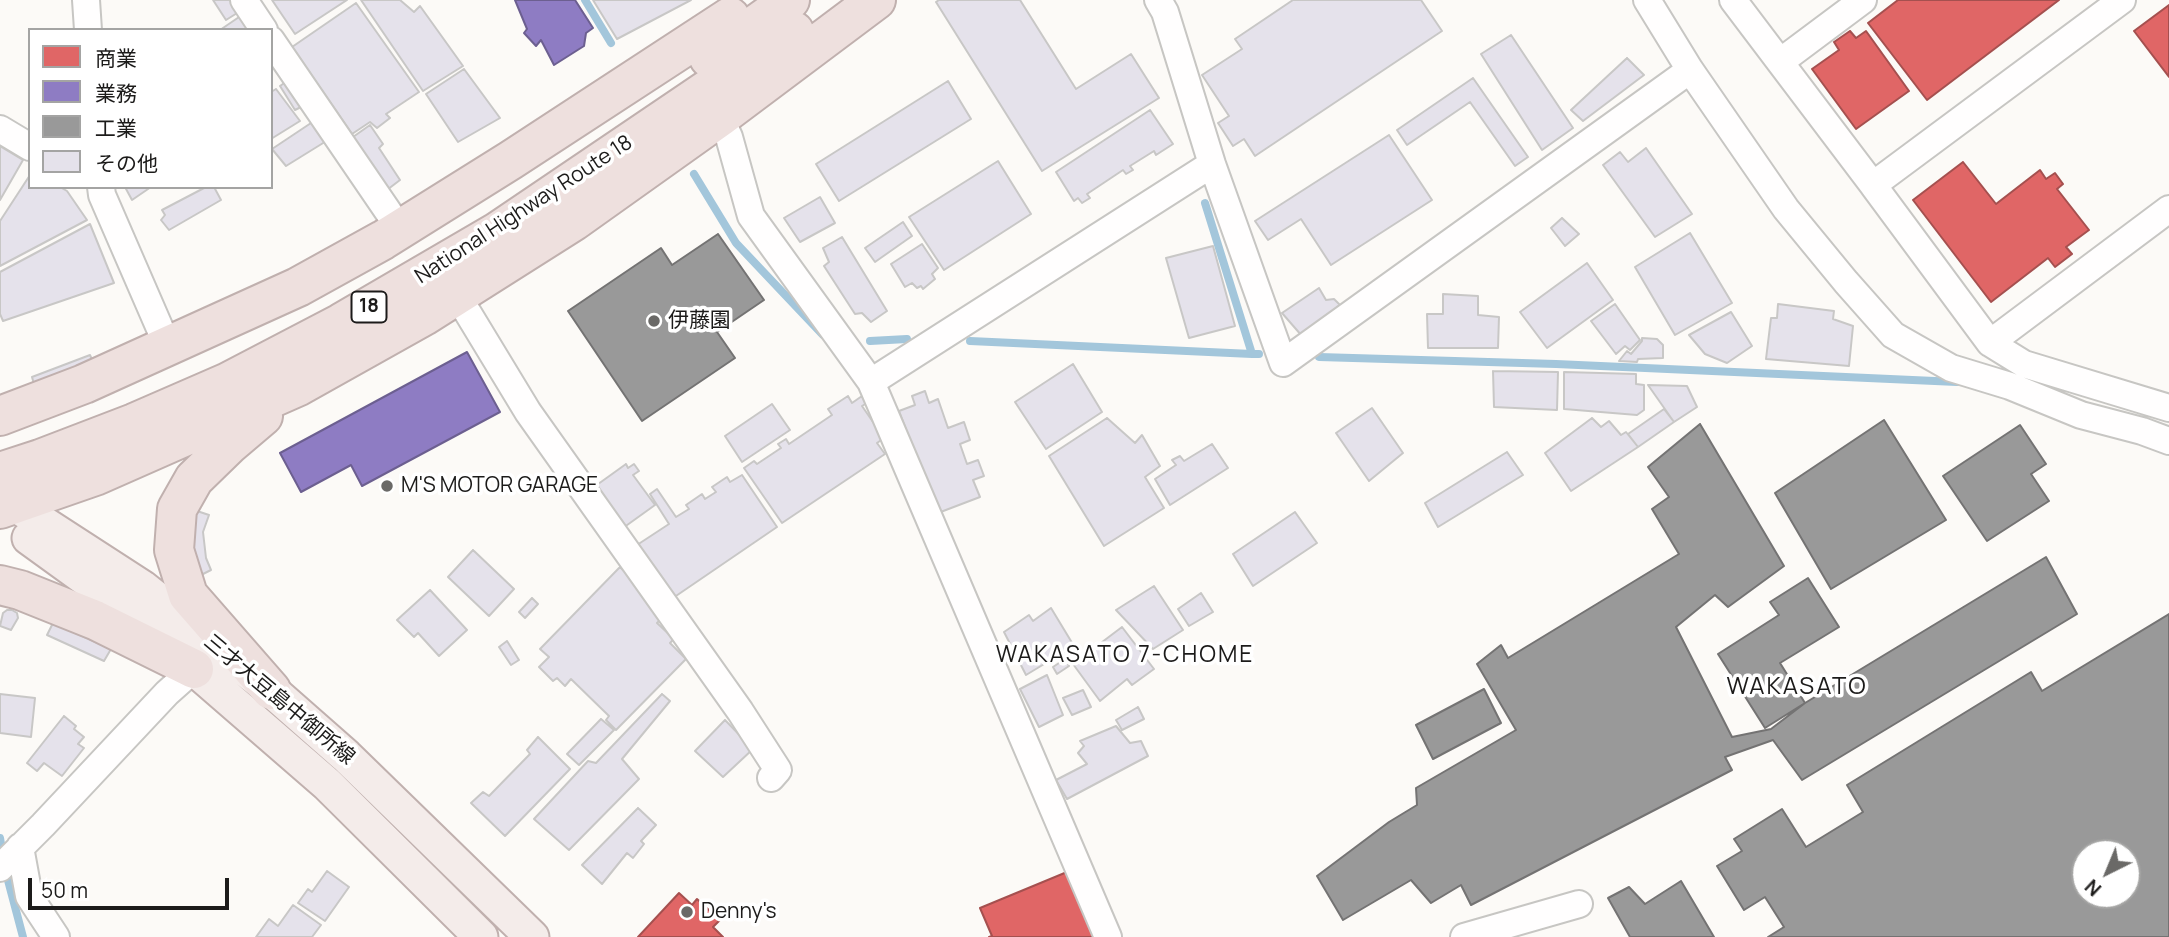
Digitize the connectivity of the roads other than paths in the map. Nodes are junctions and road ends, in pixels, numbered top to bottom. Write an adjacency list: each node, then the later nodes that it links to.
1 (86, 0): 12 (street)
2 (244, 0): 13 (street)
3 (790, 0): 17 (highway, National Highway Route 18 / 18)
4 (839, 0): 17 (highway, National Highway Route 18 / 18)
5 (876, 0): 17 (highway, 18)
6 (1158, 0): 20 (street)
7 (1647, 0): 16 (street)
8 (1863, 0): 15 (street)
9 (2122, 0): 21 (street)
10 (1739, 2): 15 (street)
11 (743, 4): 24 (highway, 18)
12 (88, 28)
13 (263, 28)
14 (273, 43): 24 (street)
15 (1780, 62): 21 (street)
16 (1690, 70): 20 (street); 32 (street)
17 (709, 91): 25 (highway, 18); 28 (street); 33 (highway, National Highway Route 18 / 18); 34 (highway, National Highway Route 18 / 18)
18 (0, 129): 19 (street)
19 (28, 146)
20 (1212, 164): 28 (street)
21 (1873, 186): 26 (street)
22 (100, 189): 27 (street)
23 (2169, 209): 26 (street)
24 (400, 229): 27 (highway, 18)
25 (457, 295): 29 (highway, 18); 38 (street)
26 (1990, 343): 30 (street)
27 (169, 347): 31 (highway, 18)
28 (871, 382): 44 (street)
29 (299, 386): 34 (highway, 18); 37 (highway, 18)
30 (2169, 408)
31 (0, 416)
32 (2169, 441)
33 (0, 452)
34 (3, 500): 36 (main road, 三才大豆島中御所線); 37 (main road, 三才大豆島中御所線)
35 (0, 585): 36 (highway)
36 (194, 669): 39 (street); 42 (main road, 三才大豆島中御所線)
37 (271, 690): 43 (main road, 三才大豆島中御所線)
38 (771, 778)
39 (10, 857): 41 (street)
40 (1579, 904): 45 (street)
41 (56, 937)
42 (481, 937)
43 (531, 937)
44 (1108, 937)
45 (1464, 937)

